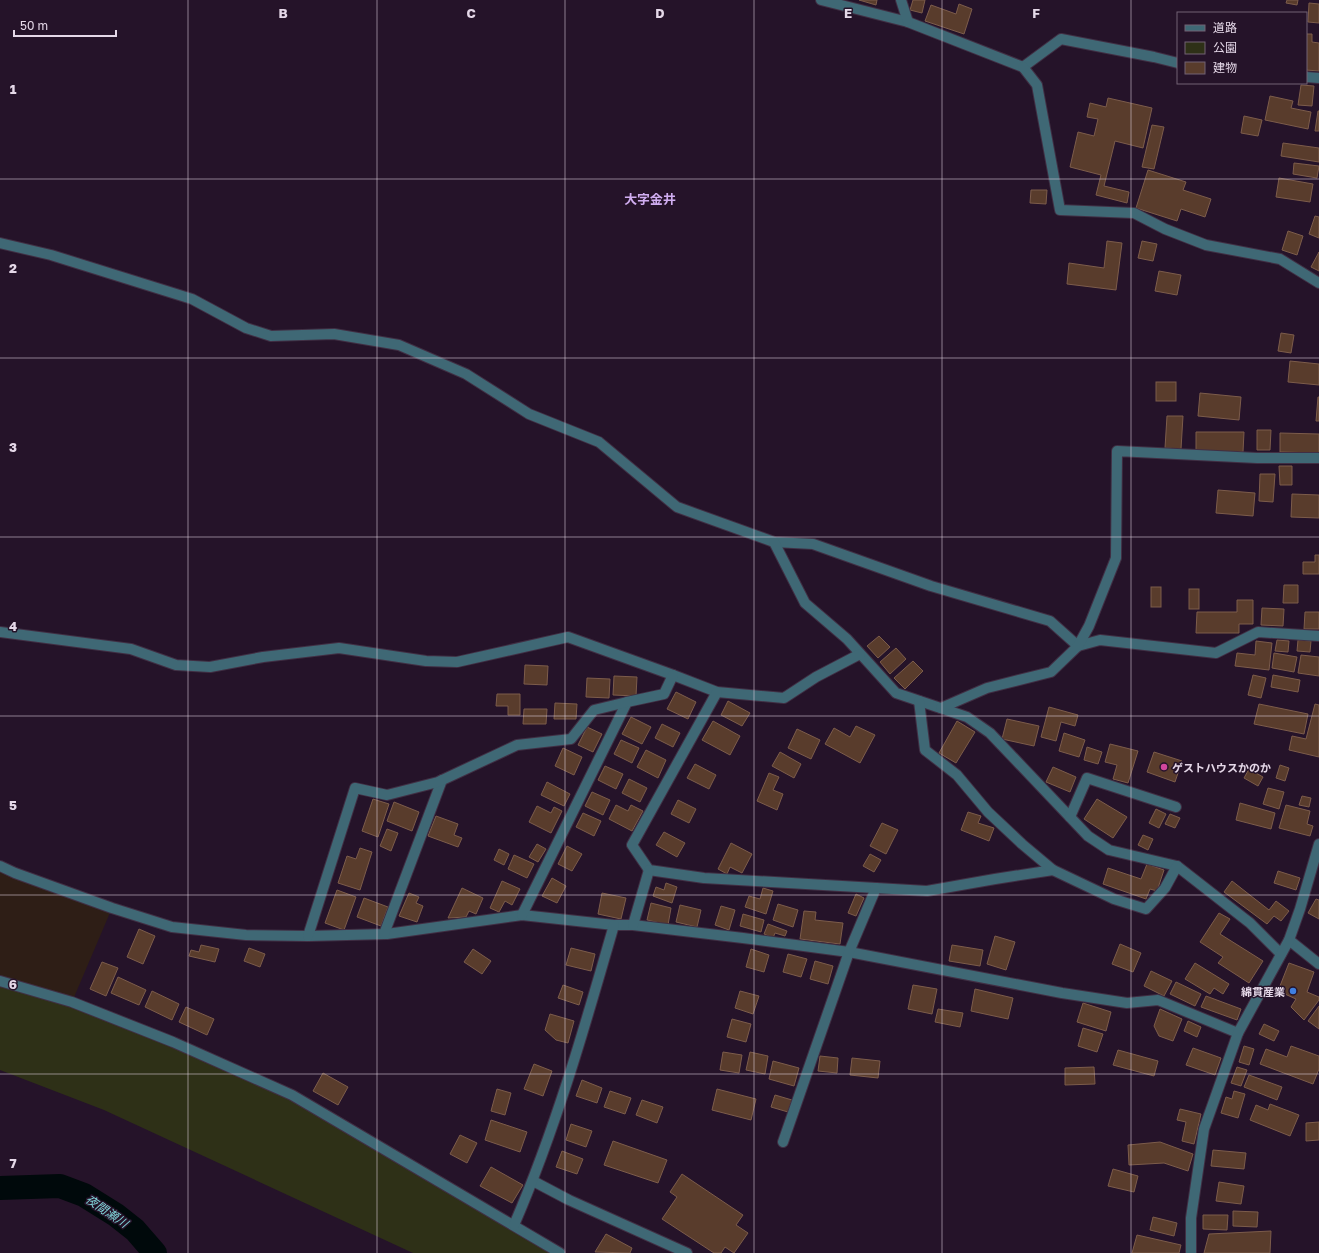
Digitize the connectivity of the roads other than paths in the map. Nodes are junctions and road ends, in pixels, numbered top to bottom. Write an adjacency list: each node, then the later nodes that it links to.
1 (821, 0): 3 (street)
2 (901, 0): 3 (street)
3 (908, 22): 5 (street)
4 (1177, 63): 5 (street)
5 (1023, 67): 9 (street)
6 (1307, 77): 7 (street)
7 (1319, 78)
8 (0, 243): 11 (street)
9 (1319, 283)
10 (1319, 458): 14 (street)
11 (774, 542): 14 (street); 15 (street)
12 (0, 632): 16 (street)
13 (1319, 636): 14 (street)
14 (1078, 646): 20 (street)
15 (860, 654): 17 (street); 18 (street)
16 (673, 675): 17 (street); 19 (street)
17 (717, 692): 27 (street)
18 (919, 701): 20 (street); 28 (street)
19 (628, 702): 21 (street); 30 (street)
20 (941, 708): 23 (street)
21 (442, 780): 33 (street); 34 (street)
22 (1176, 807): 23 (street)
23 (1070, 817): 26 (street)
24 (1319, 844): 35 (street)
25 (0, 866): 34 (street)
26 (1177, 866): 28 (street); 37 (street)
27 (649, 870): 29 (street); 32 (street)
28 (1053, 870): 29 (street)
29 (876, 888): 36 (street)
30 (522, 914): 31 (street); 33 (street)
31 (614, 925): 32 (street); 42 (street)
32 (633, 926): 36 (street)
33 (384, 934): 34 (street)
34 (308, 936)
35 (1289, 940): 37 (street); 38 (street)
36 (849, 952): 40 (street); 41 (street)
37 (1282, 954): 40 (street)
38 (1319, 964)
39 (0, 981): 43 (street)
40 (1238, 1033): 46 (street)
41 (783, 1142)
42 (533, 1181): 43 (street); 45 (street)
43 (514, 1225): 44 (street)
44 (560, 1253)
45 (687, 1253)
46 (1191, 1253)

